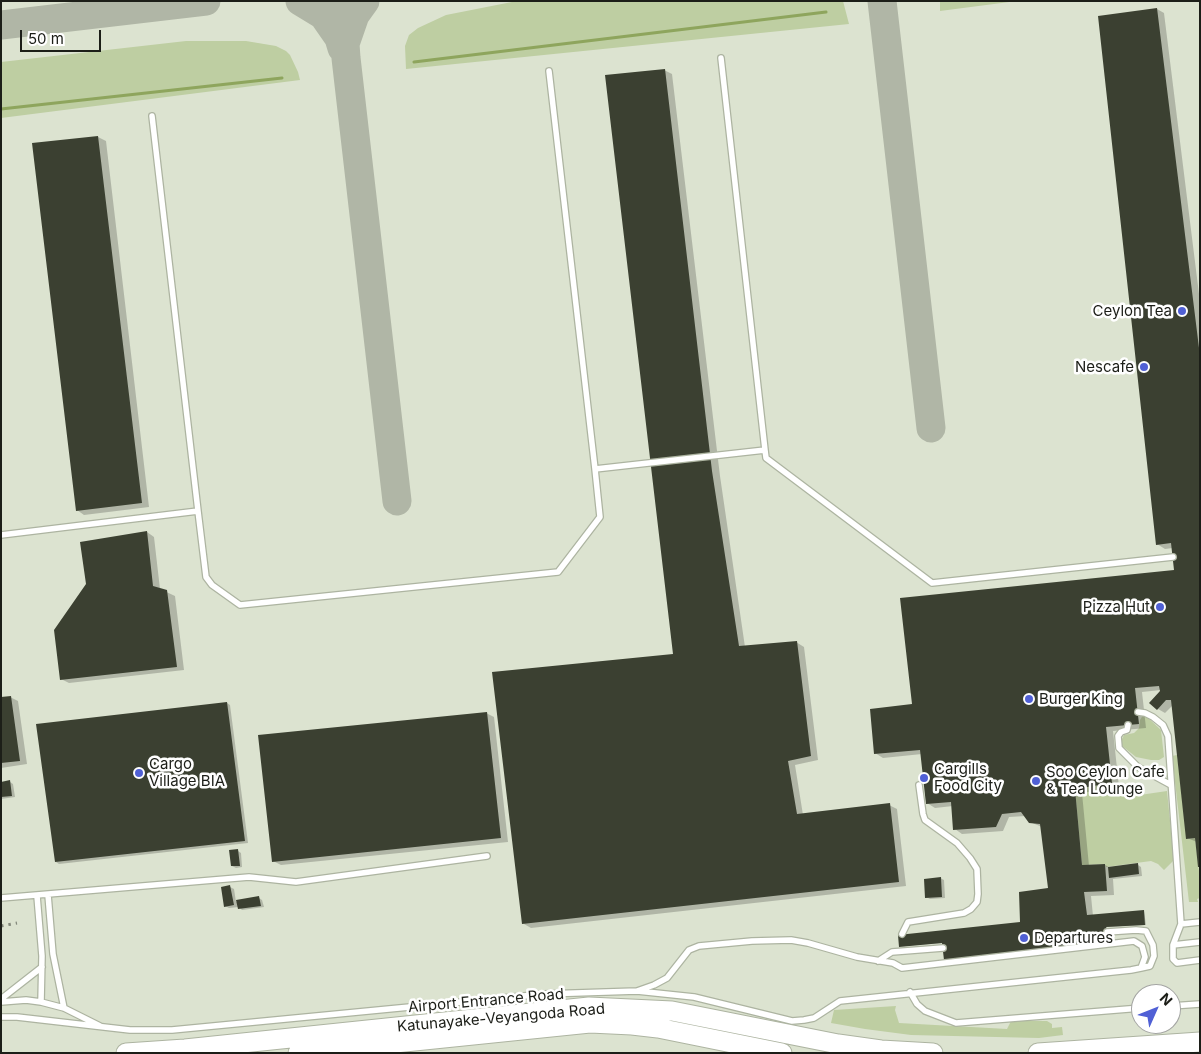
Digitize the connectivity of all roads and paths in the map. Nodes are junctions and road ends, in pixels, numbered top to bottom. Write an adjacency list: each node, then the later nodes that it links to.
1 (721, 58): 4 (lane)
2 (549, 71): 5 (lane)
3 (152, 116): 6 (lane)
4 (765, 450): 5 (lane); 8 (lane)
5 (595, 469): 6 (lane)
6 (198, 511): 7 (lane)
7 (1, 535)
8 (1173, 557)
9 (1138, 712): 12 (lane)
10 (1128, 725): 12 (lane)
11 (919, 785): 20 (lane)
12 (1171, 785): 18 (lane)
13 (487, 856): 14 (lane)
14 (48, 895): 15 (lane); 34 (lane)
15 (37, 896): 16 (lane); 26 (lane)
16 (1, 898)
17 (1200, 922): 18 (lane)
18 (1181, 924): 22 (lane)
19 (1107, 932): 27 (lane)
20 (902, 934)
21 (1200, 942): 22 (lane)
22 (1173, 945): 25 (lane)
23 (943, 948): 24 (lane)
24 (878, 960): 27 (lane, Airport Entrance Road); 28 (lane, Airport Entrance Road)
25 (1200, 960)
26 (42, 967): 30 (lane); 31 (lane)
27 (1141, 968): 29 (lane)
28 (637, 991): 29 (lane); 37 (lane, Airport Entrance Road)
29 (910, 992): 35 (lane)
30 (1, 1000): 31 (lane)
31 (41, 1002): 34 (lane)
32 (1200, 1004): 33 (lane)
33 (1181, 1005)
34 (64, 1008): 37 (lane)
35 (1131, 1009)
36 (1, 1017): 37 (lane, Airport Entrance Road)
37 (104, 1028)
38 (761, 1042): 40 (main road, Katunayake-Veyangoda Road); 41 (main road, Katunayake-Veyangoda Road); 42 (main road, Katunayake-Veyangoda Road)
39 (1200, 1042): 43 (main road)
40 (126, 1053)
41 (298, 1053)
42 (933, 1053)
43 (1038, 1053)

